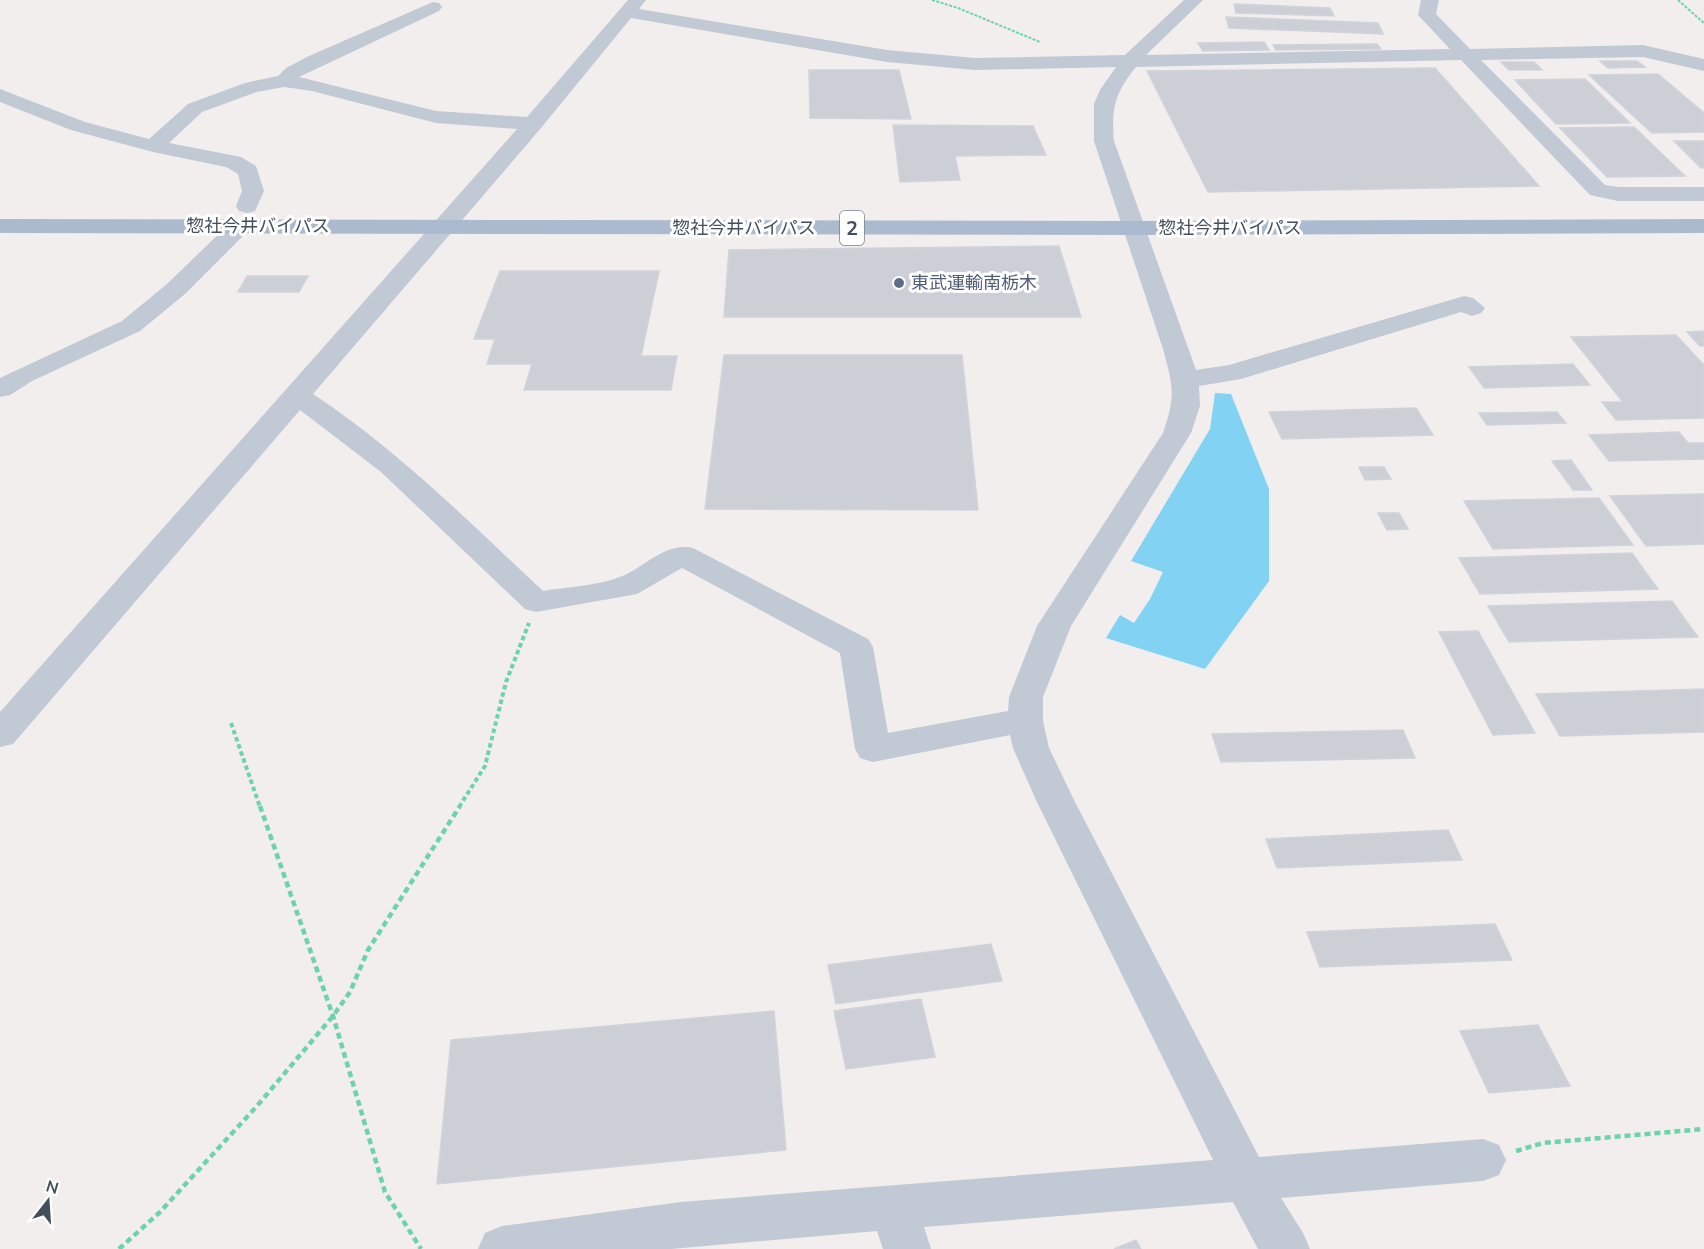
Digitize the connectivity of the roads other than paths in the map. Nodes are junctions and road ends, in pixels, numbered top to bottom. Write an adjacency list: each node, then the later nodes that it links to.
1 (1194, 0): 6 (street)
2 (1430, 0): 5 (street)
3 (632, 6): 6 (street); 10 (street)
4 (433, 7): 8 (street)
5 (1467, 56): 6 (street); 7 (street); 12 (street)
6 (1130, 61): 17 (street)
7 (1704, 65)
8 (284, 81): 10 (street); 11 (street)
9 (0, 95): 11 (street)
10 (534, 124): 16 (street)
11 (153, 146): 13 (street)
12 (1704, 194)
13 (247, 206)
14 (0, 214): 16 (main road, 惣社今井バイパス / 2)
15 (1704, 214): 17 (main road, 惣社今井バイパス / 2)
16 (451, 220): 17 (main road, 惣社今井バイパス / 2); 18 (main road, 惣社今井バイパス / 2); 24 (street)
17 (1133, 220): 19 (main road, 惣社今井バイパス / 2); 22 (street)
18 (0, 226)
19 (1704, 226)
20 (233, 233): 23 (street)
21 (1472, 308): 22 (street)
22 (1185, 380): 25 (street)
23 (0, 389)
24 (296, 395): 25 (street); 26 (street)
25 (1025, 722): 28 (street)
26 (0, 735)
27 (1484, 1160): 28 (street)
28 (1246, 1179): 29 (street); 31 (street)
29 (901, 1228): 30 (street)
30 (502, 1249)
31 (1286, 1249)

